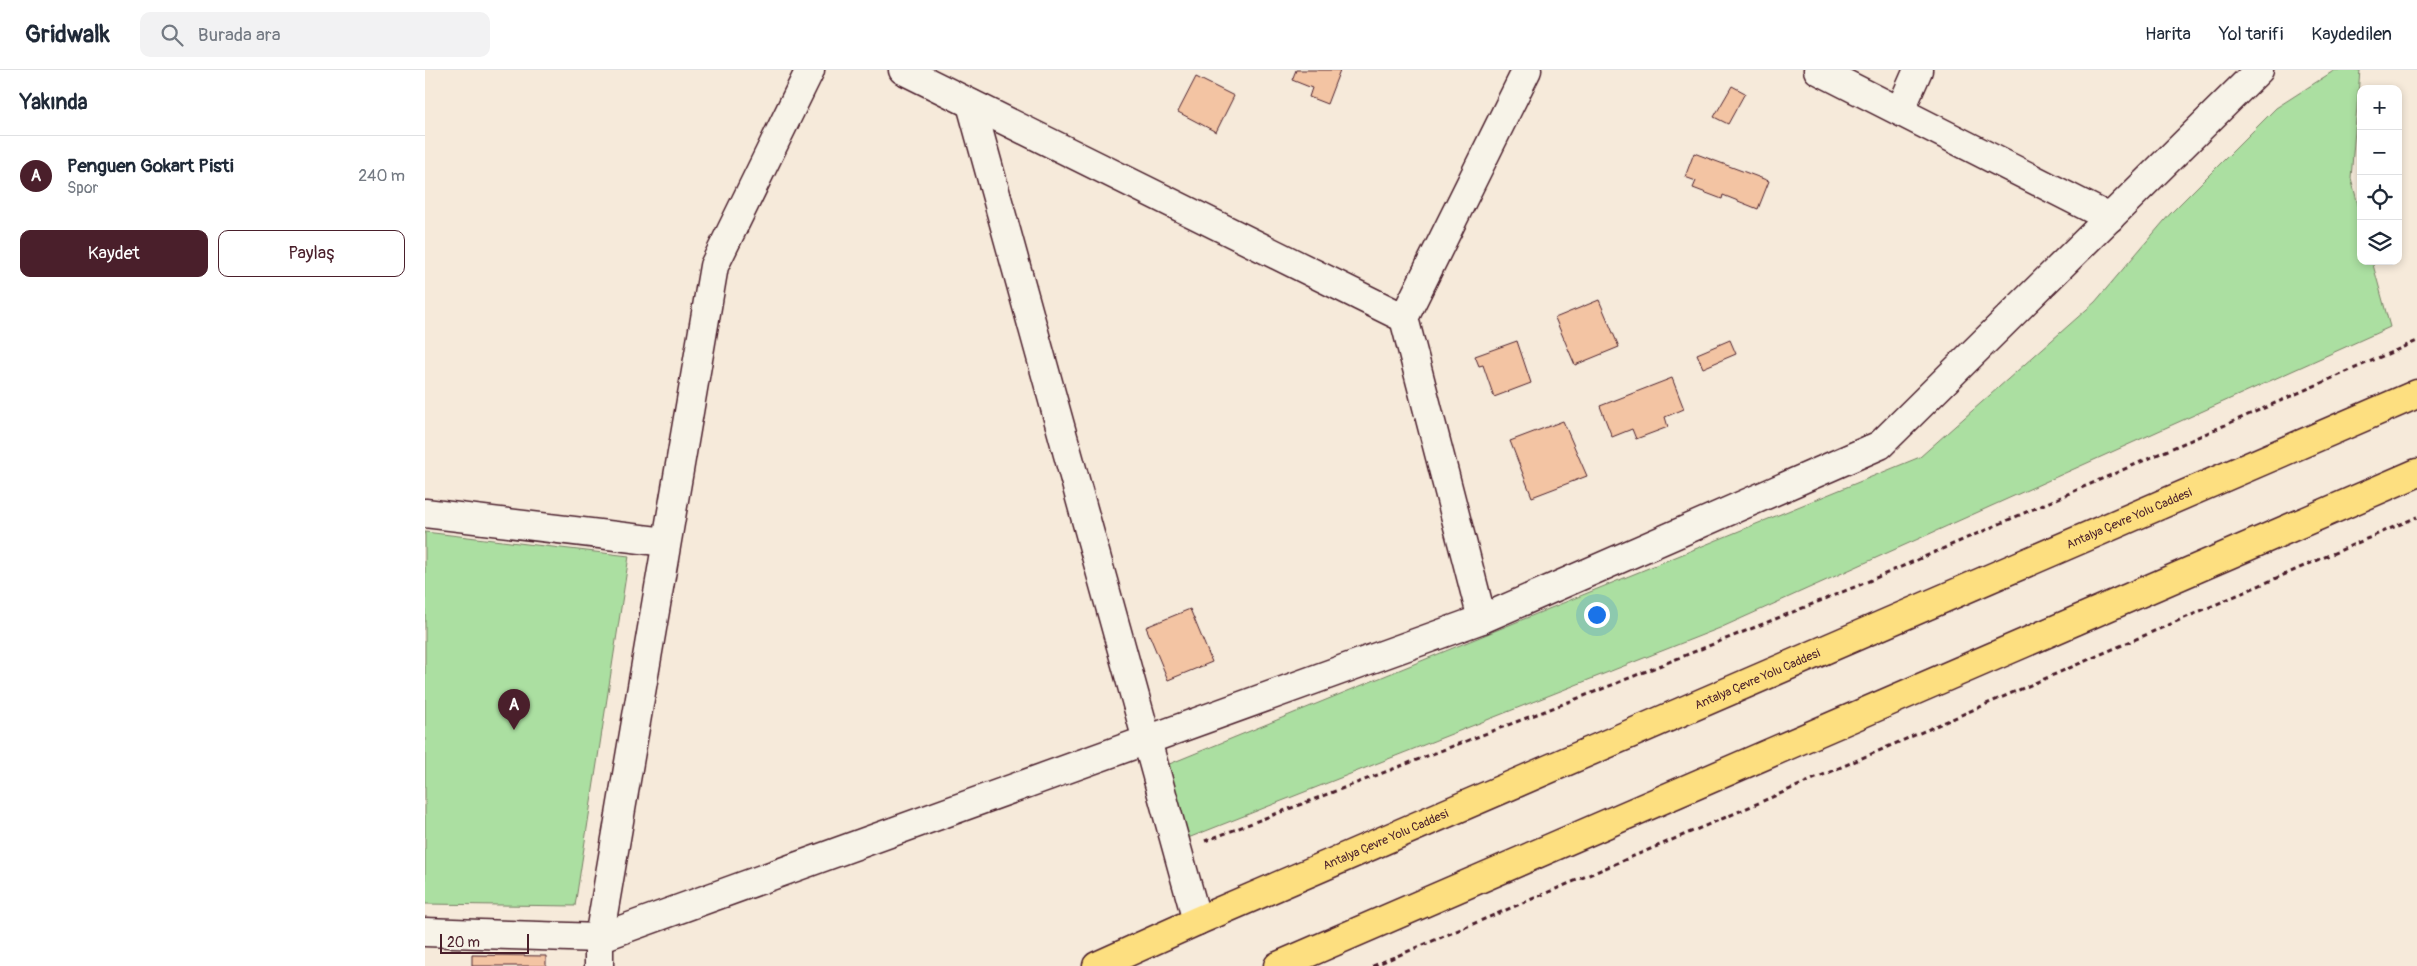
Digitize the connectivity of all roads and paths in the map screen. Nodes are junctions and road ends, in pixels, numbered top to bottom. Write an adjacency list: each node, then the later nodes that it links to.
1 (809, 70): 16 (street)
2 (903, 70): 7 (street)
3 (1527, 70): 10 (street)
4 (1818, 70): 8 (street)
5 (1918, 70): 8 (street)
6 (2259, 70): 9 (street)
7 (971, 104): 10 (street); 18 (street)
8 (1900, 111): 9 (street)
9 (2110, 218): 17 (street)
10 (1404, 318): 17 (street)
11 (2417, 340): 19 (path)
12 (2417, 394): 20 (highway, Antalya Çevre Yolu Caddesi)
13 (2417, 473): 27 (highway)
14 (425, 513): 16 (street)
15 (2417, 517): 28 (path)
16 (666, 542): 22 (street)
17 (1482, 620): 18 (street)
18 (1146, 742): 19 (street); 22 (street)
19 (1177, 851): 20 (street)
20 (1197, 921): 23 (highway, Antalya Çevre Yolu Caddesi)
21 (425, 932): 22 (street)
22 (599, 938): 24 (street)
23 (1135, 948): 25 (highway); 26 (highway, Antalya Çevre Yolu Caddesi)
24 (599, 966)
25 (1082, 966)
26 (1097, 966)
27 (1278, 966)
28 (1373, 966)

